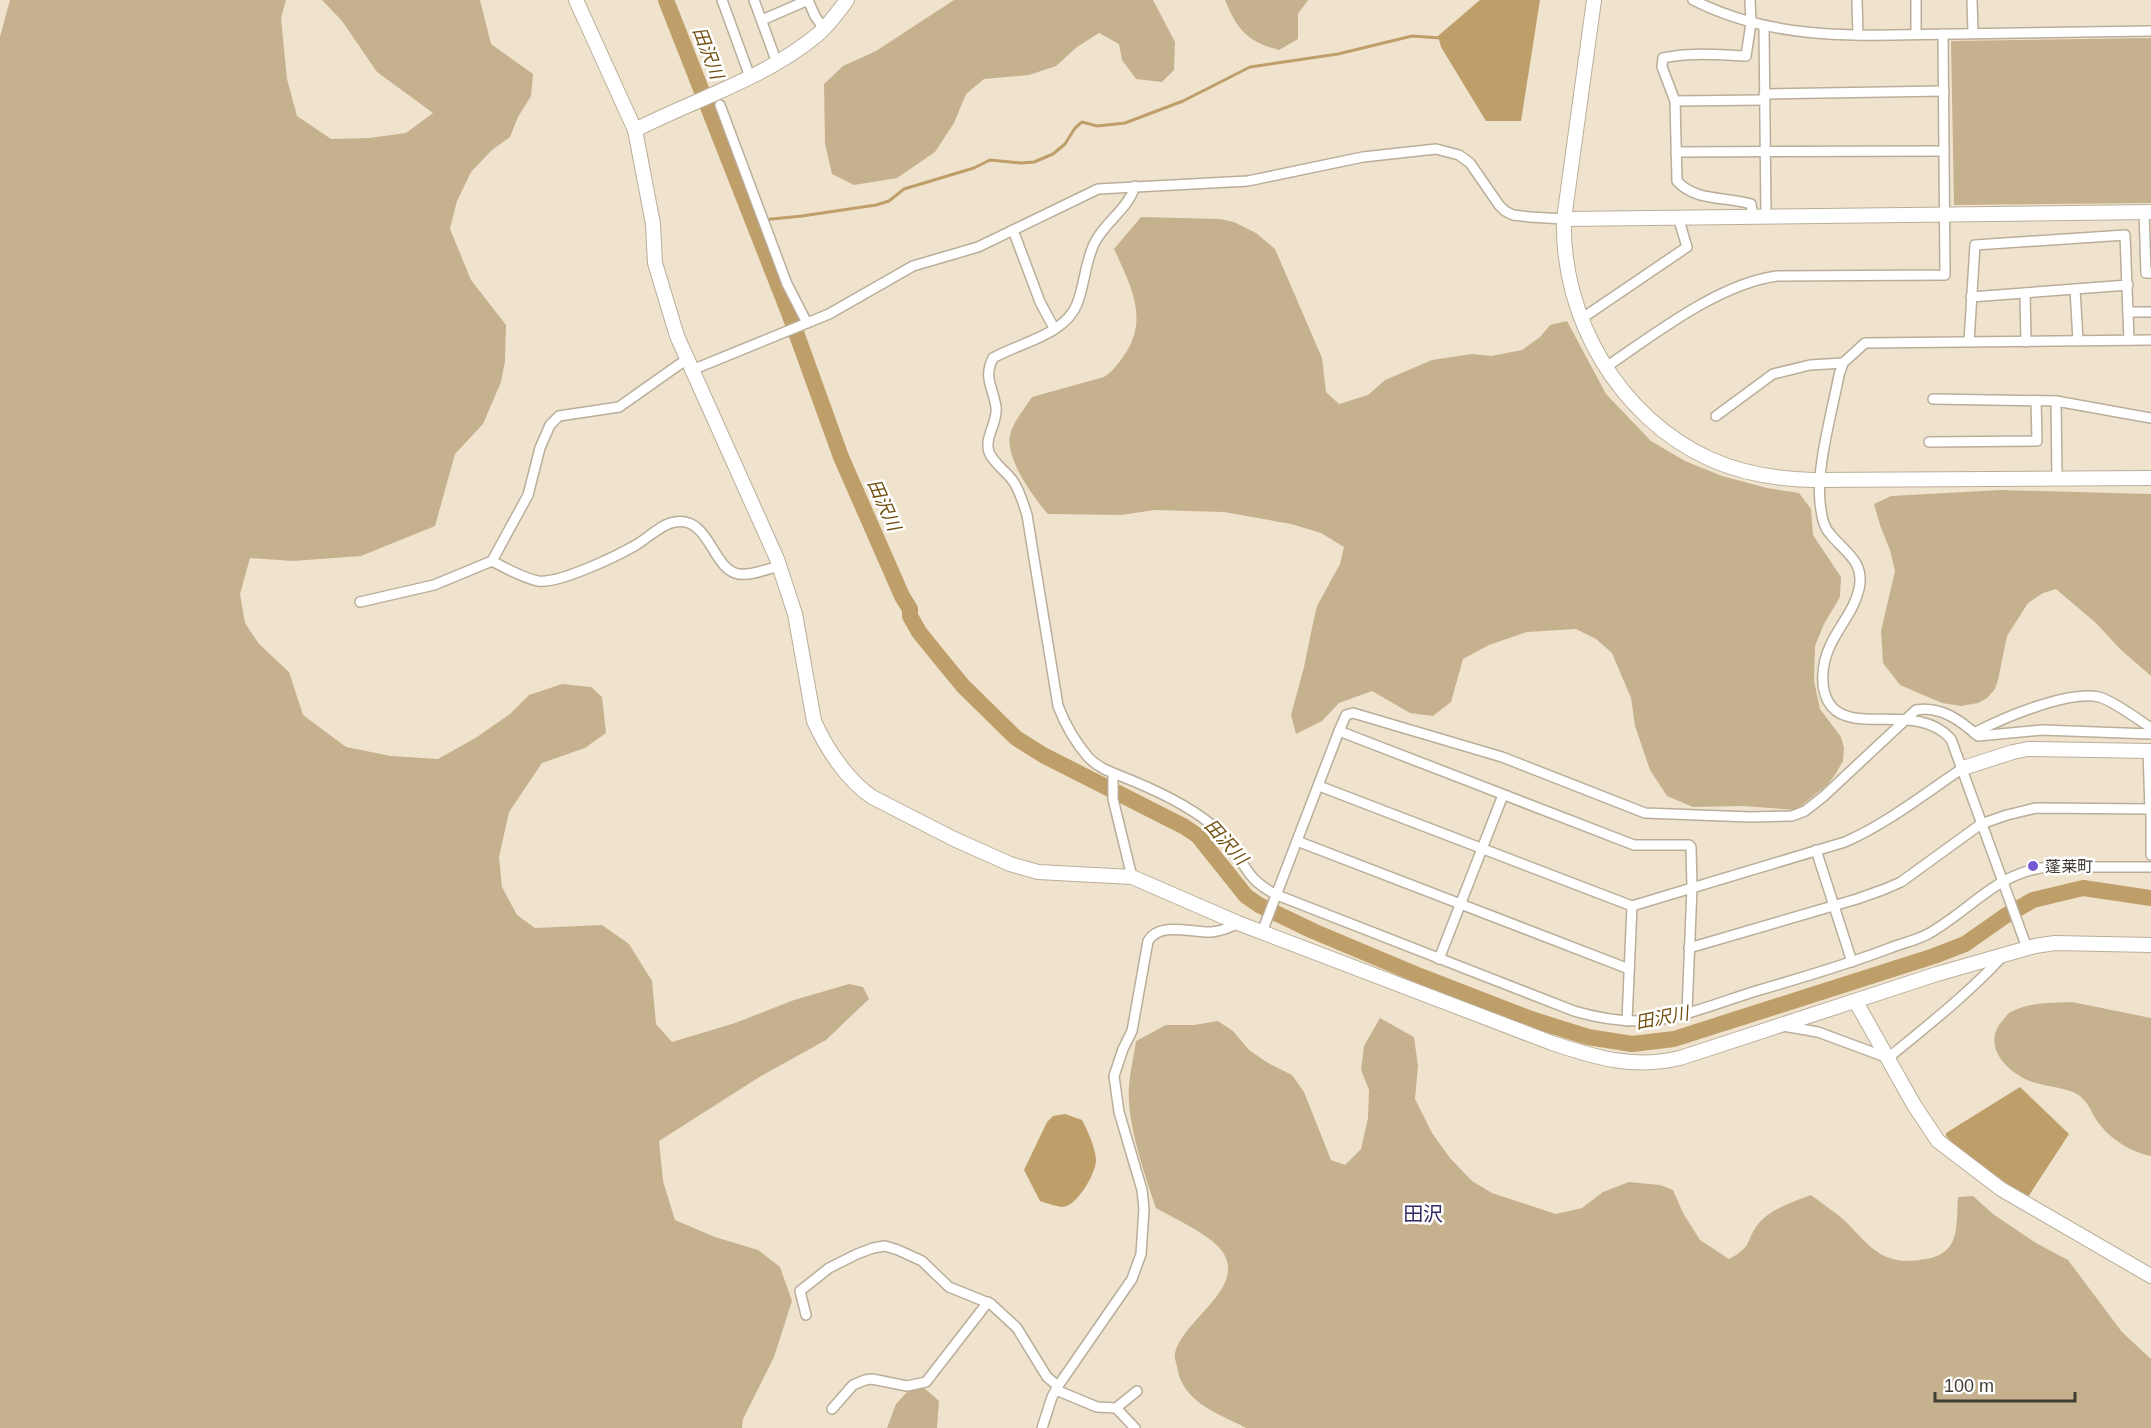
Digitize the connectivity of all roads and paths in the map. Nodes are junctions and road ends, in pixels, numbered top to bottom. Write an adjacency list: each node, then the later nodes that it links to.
1 (576, 0): 27 (street)
2 (722, 0): 22 (street)
3 (754, 0): 12 (street)
4 (808, 0): 12 (street); 15 (street)
5 (847, 0): 15 (street)
6 (1594, 0): 36 (street)
7 (1750, 0): 13 (street)
8 (1857, 0): 20 (street)
9 (1916, 0): 18 (street)
10 (1972, 0): 17 (street)
11 (1695, 1): 13 (street)
12 (762, 20): 21 (street)
13 (1751, 22): 14 (street); 25 (street)
14 (1764, 27): 20 (street); 24 (street)
15 (824, 28): 21 (street)
16 (2151, 31): 17 (street)
17 (1973, 33): 19 (street)
18 (1916, 34): 19 (street); 20 (street)
19 (1943, 34): 23 (street)
20 (1858, 35)
21 (777, 63): 22 (street)
22 (750, 76): 27 (street)
23 (1944, 92): 24 (street); 28 (street)
24 (1764, 97): 25 (street); 30 (street)
25 (1675, 101): 29 (street)
26 (720, 105): 46 (street)
27 (635, 130): 54 (street)
28 (1944, 151): 30 (street); 33 (street)
29 (1676, 152): 30 (street); 34 (street)
30 (1765, 152): 34 (street)
31 (1135, 186): 36 (street); 37 (street); 47 (street)
32 (2148, 212): 33 (street); 38 (street)
33 (1945, 213): 34 (street); 55 (street)
34 (1760, 216): 35 (street)
35 (1678, 217): 36 (street); 45 (street)
36 (1564, 219): 45 (street)
37 (1013, 230): 46 (street); 47 (street)
38 (2151, 273)
39 (2128, 285): 40 (street); 42 (street); 43 (street)
40 (2075, 289): 41 (street); 50 (street)
41 (2025, 293): 42 (street); 52 (street)
42 (1971, 297): 51 (street)
43 (2128, 312): 44 (street); 48 (street)
44 (2151, 312)
45 (1581, 319): 55 (street)
46 (807, 323): 54 (street)
47 (1054, 328): 75 (street)
48 (2129, 340): 49 (street); 50 (street)
49 (2151, 340)
50 (2078, 341): 52 (street)
51 (1970, 342): 52 (street); 53 (street)
52 (2026, 342)
53 (1843, 363): 59 (street); 64 (street)
54 (689, 365): 65 (street); 66 (street)
55 (1606, 367): 64 (street)
56 (1933, 399): 57 (street)
57 (2036, 401): 58 (street); 61 (street)
58 (2056, 401): 60 (street); 63 (street)
59 (1716, 416)
60 (2151, 418)
61 (1929, 442)
62 (2151, 478): 63 (street)
63 (2057, 479): 64 (street)
64 (1820, 480): 68 (street)
65 (492, 561): 66 (street); 67 (street)
66 (779, 566): 85 (street)
67 (360, 602)
68 (1904, 719): 70 (street); 71 (street); 74 (street)
69 (2151, 728): 71 (street)
70 (1339, 730): 76 (street); 77 (street)
71 (1974, 733): 72 (street)
72 (2151, 734)
73 (2150, 751): 74 (street); 78 (street)
74 (1963, 768): 79 (street); 82 (street)
75 (1113, 778): 85 (street); 88 (street)
76 (1319, 786): 80 (street); 81 (street)
77 (1503, 795): 81 (street); 87 (street)
78 (2150, 810): 79 (street); 83 (street)
79 (1982, 824): 86 (street); 90 (street)
80 (1297, 841): 88 (street); 89 (street)
81 (1481, 849): 89 (street); 91 (street)
82 (1816, 850): 87 (street); 90 (street)
83 (2151, 855)
84 (2151, 867): 86 (street)
85 (1132, 877): 92 (street)
86 (2003, 880): 96 (street); 99 (street)
87 (1692, 887): 91 (street); 95 (street)
88 (1276, 895): 93 (street); 98 (street)
89 (1460, 903): 98 (street); 100 (street)
90 (1835, 905): 95 (street); 99 (street)
91 (1632, 906): 100 (street)
92 (1238, 923): 93 (street); 109 (street)
93 (1262, 932): 104 (street)
94 (2151, 945): 96 (street)
95 (1689, 948): 102 (street)
96 (2027, 948): 97 (street)
97 (2004, 955): 101 (street); 105 (street)
98 (1439, 958): 103 (street)
99 (1852, 962): 102 (street)
100 (1629, 969): 103 (street)
101 (1856, 1002): 104 (street); 105 (street)
102 (1687, 1012): 103 (street)
103 (1627, 1021)
104 (1781, 1025): 105 (street)
105 (1887, 1058): 106 (street)
106 (2151, 1276)
107 (988, 1302): 108 (street); 109 (street); 112 (street)
108 (806, 1315)
109 (1057, 1388): 111 (street); 113 (street)
110 (1137, 1391): 111 (street)
111 (1116, 1408): 114 (street)
112 (832, 1410)
113 (1042, 1428)
114 (1135, 1428)

